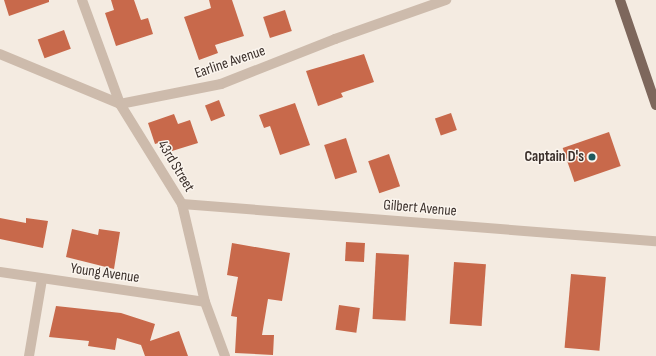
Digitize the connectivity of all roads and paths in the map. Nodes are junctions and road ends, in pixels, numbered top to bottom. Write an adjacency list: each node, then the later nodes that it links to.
1 (82, 0): 5 (street, 43rd Street)
2 (446, 0): 5 (street, Earline Avenue)
3 (620, 0): 6 (main road)
4 (0, 54): 5 (street)
5 (120, 104): 7 (street, 43rd Street)
6 (656, 105)
7 (182, 204): 8 (street, Gilbert Avenue); 11 (street, 43rd Street)
8 (656, 241)
9 (0, 272): 10 (street, Young Avenue)
10 (42, 279): 11 (street, Young Avenue); 12 (street)
11 (205, 302): 13 (street, 43rd Street)
12 (29, 356)
13 (225, 356)

